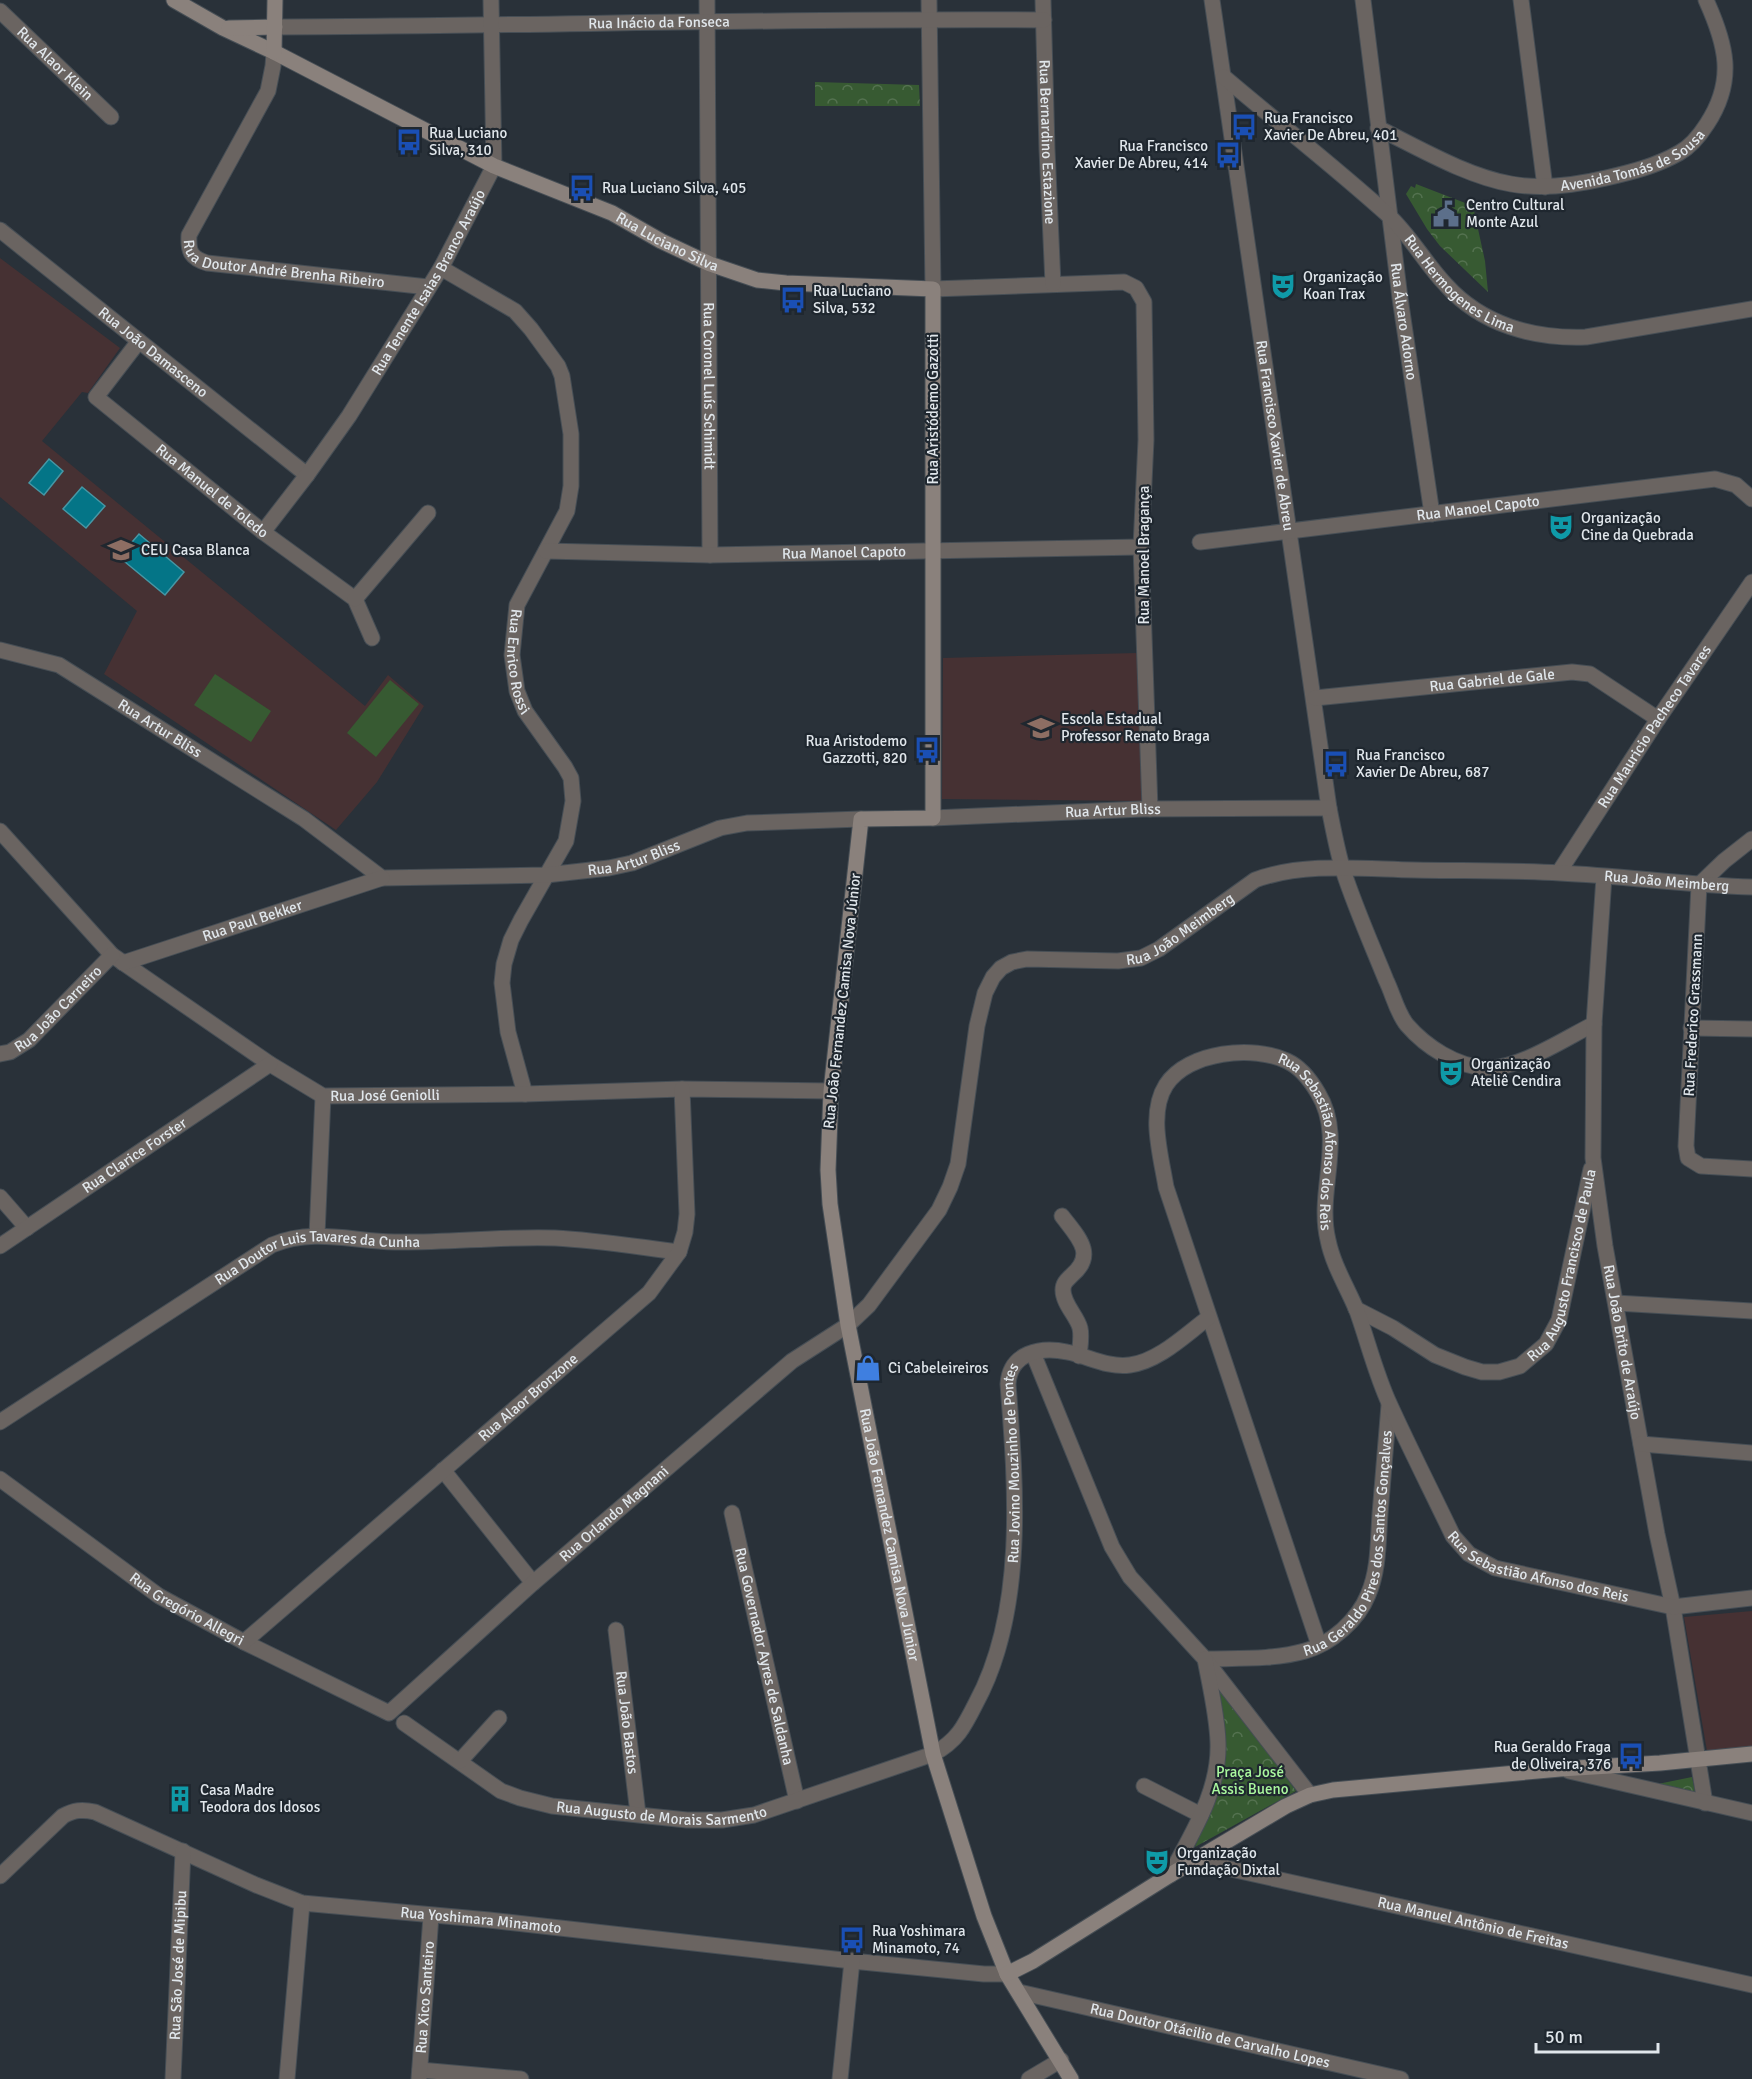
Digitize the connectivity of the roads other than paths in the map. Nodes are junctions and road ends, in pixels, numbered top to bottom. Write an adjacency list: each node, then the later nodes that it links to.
1 (174, 0): 17 (street, Rua Luciano Silva)
2 (275, 0): 16 (street, Rua Doutor André Brenha Ribeiro)
3 (491, 0): 15 (street, Rua Tenente Isaias Branco Araújo)
4 (707, 0): 14 (street, Rua Coronel Luís Schimidt)
5 (929, 0): 12 (street, Rua Aristódemo Gazotti)
6 (1043, 0): 13 (street, Rua Bernardino Estazione)
7 (1212, 0): 19 (street, Rua Francisco Xavier de Abreu)
8 (1363, 0): 21 (street)
9 (1521, 0): 23 (street)
10 (1706, 0): 23 (street, Avenida Tomás de Sousa)
11 (0, 11): 20 (street, Rua Alaor Klein)
12 (930, 20): 13 (street, Rua Inácio da Fonseca); 14 (street, Rua Inácio da Fonseca); 30 (street, Rua Aristódemo Gazotti)
13 (1044, 20): 28 (street, Rua Bernardino Estazione)
14 (708, 21): 15 (street, Rua Inácio da Fonseca); 26 (street, Rua Coronel Luís Schimidt)
15 (492, 26): 16 (street, Rua Inácio da Fonseca); 22 (street, Rua Tenente Isaias Branco Araújo)
16 (275, 27): 17 (street); 18 (street, Rua Doutor André Brenha Ribeiro)
17 (223, 28): 18 (street, Rua Luciano Silva)
18 (274, 52): 22 (street, Rua Luciano Silva); 29 (street, Rua Doutor André Brenha Ribeiro)
19 (1224, 77): 24 (street, Rua Hermogenes Lima); 38 (street, Rua Francisco Xavier de Abreu)
20 (111, 117)
21 (1378, 128): 23 (street, Avenida Tomás de Sousa); 24 (street, Rua Álvaro Adorno)
22 (494, 166): 26 (street, Rua Luciano Silva); 27 (street, Rua Tenente Isaias Branco Araújo)
23 (1545, 187)
24 (1390, 217): 32 (street, Rua Hermogenes Lima); 37 (street, Rua Álvaro Adorno)
25 (0, 230): 33 (street, Rua João Damasceno)
26 (710, 264): 30 (street, Rua Luciano Silva); 44 (street, Rua Coronel Luís Schimidt)
27 (441, 268): 29 (street, Rua Tenente Isaias Branco Araújo); 43 (street, Rua Enrico Rossi)
28 (1053, 284): 30 (street, Rua Luciano Silva); 31 (street, Rua Luciano Silva)
29 (428, 287): 34 (street, Rua Tenente Isaias Branco Araújo)
30 (933, 289): 42 (street, Rua Aristódemo Gazotti)
31 (1144, 302): 41 (street, Rua Manoel Bragança)
32 (1752, 309)
33 (139, 341): 34 (street, Rua João Damasceno); 39 (street, Rua Manuel de Toledo)
34 (308, 476): 39 (street, Rua Tenente Isaias Branco Araújo)
35 (1752, 499): 37 (street, Rua Manoel Capoto)
36 (428, 513): 46 (street)
37 (1432, 514): 38 (street, Rua Manoel Capoto)
38 (1288, 531): 40 (street, Rua Manoel Capoto); 49 (street, Rua Francisco Xavier de Abreu)
39 (262, 532): 46 (street, Rua Manuel de Toledo)
40 (1200, 542)
41 (1142, 547): 42 (street, Rua Manoel Capoto); 52 (street, Rua Manoel Bragança)
42 (932, 550): 44 (street, Rua Manoel Capoto); 53 (street, Rua Aristódemo Gazotti)
43 (546, 551): 44 (street, Rua Manoel Capoto); 59 (street, Rua Enrico Rossi)
44 (710, 555)
45 (1752, 582): 50 (street, Rua Mauricio Pacheco Tavares)
46 (355, 599): 47 (street)
47 (372, 638)
48 (0, 650): 61 (street, Rua Artur Bliss)
49 (1314, 698): 50 (street, Rua Gabriel de Gale); 51 (street, Rua Francisco Xavier de Abreu)
50 (1658, 719): 58 (street, Rua Mauricio Pacheco Tavares)
51 (1329, 808): 52 (street, Rua Artur Bliss); 57 (street, Rua Francisco Xavier de Abreu)
52 (1150, 809): 53 (street, Rua Artur Bliss)
53 (933, 818): 54 (street, Rua Artur Bliss)
54 (861, 819): 59 (street, Rua Artur Bliss); 71 (street, Rua João Fernandez Camisa Nova Júnior)
55 (0, 831): 64 (street, Rua José Geniolli)
56 (1752, 839): 62 (street)
57 (1342, 868): 58 (street, Rua João Meimberg); 65 (street, Rua Francisco Xavier de Abreu); 86 (street, Rua João Meimberg)
58 (1559, 872): 60 (street, Rua João Meimberg)
59 (546, 875): 61 (street, Rua Artur Bliss); 72 (street, Rua Enrico Rossi)
60 (1604, 877): 62 (street, Rua João Meimberg); 65 (street, Rua João Brito de Araújo)
61 (382, 878): 64 (street, Rua Paul Bekker)
62 (1699, 885): 63 (street, Rua João Meimberg); 66 (street, Rua Frederico Grassmann)
63 (1752, 887)
64 (117, 959): 68 (street, Rua João Carneiro); 69 (street, Rua José Geniolli)
65 (1594, 1024): 74 (street, Rua João Brito de Araújo)
66 (1691, 1028): 67 (street); 75 (street, Rua Frederico Grassmann)
67 (1752, 1029)
68 (0, 1054)
69 (270, 1064): 73 (street, Rua José Geniolli); 78 (street, Rua Clarice Forster)
70 (682, 1089): 71 (street, Rua José Geniolli); 72 (street, Rua José Geniolli); 81 (street, Rua Alaor Bronzone)
71 (831, 1092): 86 (street, Rua João Fernandez Camisa Nova Júnior)
72 (525, 1094): 73 (street, Rua José Geniolli)
73 (323, 1096): 79 (street)
74 (1593, 1158): 82 (street, Rua João Brito de Araújo); 83 (street, Rua Augusto Francisco de Paula)
75 (1752, 1169)
76 (0, 1197): 78 (street)
77 (1062, 1216): 88 (street)
78 (27, 1228): 80 (street, Rua Clarice Forster)
79 (317, 1235): 81 (street, Rua Doutor Luis Tavares da Cunha); 90 (street, Rua Doutor Luis Tavares da Cunha)
80 (0, 1246)
81 (679, 1252): 93 (street, Rua Alaor Bronzone)
82 (1616, 1303): 84 (street); 91 (street, Rua João Brito de Araújo)
83 (1356, 1309): 85 (street, Rua Sebastião Afonso dos Reis); 89 (street, Rua Sebastião Afonso dos Reis)
84 (1752, 1311)
85 (1208, 1317): 88 (street, Rua Jovino Mouzinho de Pontes); 101 (street, Rua Sebastião Afonso dos Reis)
86 (848, 1325): 96 (street, Rua Orlando Magnani); 106 (street, Rua João Fernandez Camisa Nova Júnior)
87 (1033, 1353): 88 (street, Rua Jovino Mouzinho de Pontes); 102 (street); 106 (street, Rua Jovino Mouzinho de Pontes)
88 (1079, 1356)
89 (1389, 1403): 98 (street, Rua Sebastião Afonso dos Reis); 101 (street, Rua Geraldo Pires dos Santos Gonçalves)
90 (0, 1422)
91 (1641, 1444): 92 (street); 98 (street, Rua João Brito de Araújo)
92 (1752, 1453)
93 (443, 1470): 96 (street); 100 (street, Rua Alaor Bronzone)
94 (0, 1479): 100 (street, Rua Gregório Allegri)
95 (732, 1513): 113 (street, Rua Governador Ayres de Saldanha)
96 (534, 1583): 103 (street, Rua Orlando Magnani)
97 (1752, 1598): 98 (street, Rua Sebastião Afonso dos Reis)
98 (1672, 1607): 108 (street, Rua João Brito de Araújo)
99 (616, 1630): 116 (street, Rua João Bastos)
100 (244, 1641): 103 (street, Rua Gregório Allegri)
101 (1320, 1645): 102 (street, Rua Geraldo Pires dos Santos Gonçalves)
102 (1205, 1659): 112 (street); 117 (street)
103 (389, 1713)
104 (499, 1719): 109 (street)
105 (404, 1723): 109 (street, Rua Augusto de Morais Sarmento)
106 (933, 1754): 113 (street, Rua Augusto de Morais Sarmento); 125 (street, Rua João Fernandez Camisa Nova Júnior)
107 (1752, 1754): 108 (street)
108 (1696, 1760): 110 (street); 114 (street, Rua João Brito de Araújo)
109 (460, 1761): 116 (street, Rua Augusto de Morais Sarmento)
110 (1560, 1768): 112 (street); 114 (street)
111 (1144, 1786): 117 (street)
112 (1310, 1795): 119 (street)
113 (797, 1801): 116 (street, Rua Augusto de Morais Sarmento)
114 (1705, 1803): 115 (street)
115 (1752, 1813)
116 (638, 1814)
117 (1201, 1815): 120 (street)
118 (183, 1851): 121 (street, Rua Yoshimara Minamoto); 122 (street, Rua Yoshimara Minamoto); 130 (street, Rua São José de Mipibu)
119 (1195, 1861): 120 (street); 126 (street, Rua Manuel Antônio de Freitas)
120 (1170, 1875): 125 (street)
121 (0, 1876)
122 (302, 1904): 123 (street, Rua Yoshimara Minamoto); 131 (street)
123 (431, 1916): 124 (street, Rua Yoshimara Minamoto); 129 (street, Rua Xico Santeiro)
124 (852, 1961): 125 (street, Rua Yoshimara Minamoto); 133 (street)
125 (1007, 1974): 127 (street, Rua João Fernandez Camisa Nova Júnior)
126 (1752, 1985)
127 (1019, 1992): 128 (street, Rua João Fernandez Camisa Nova Júnior); 136 (street, Rua Doutor Otácilio de Carvalho Lopes)
128 (1061, 2060): 134 (street); 135 (street, Rua João Fernandez Camisa Nova Júnior)
129 (419, 2075): 132 (street)
130 (173, 2079)
131 (287, 2079)
132 (521, 2079)
133 (840, 2079)
134 (1029, 2079)
135 (1071, 2079)
136 (1401, 2079)

